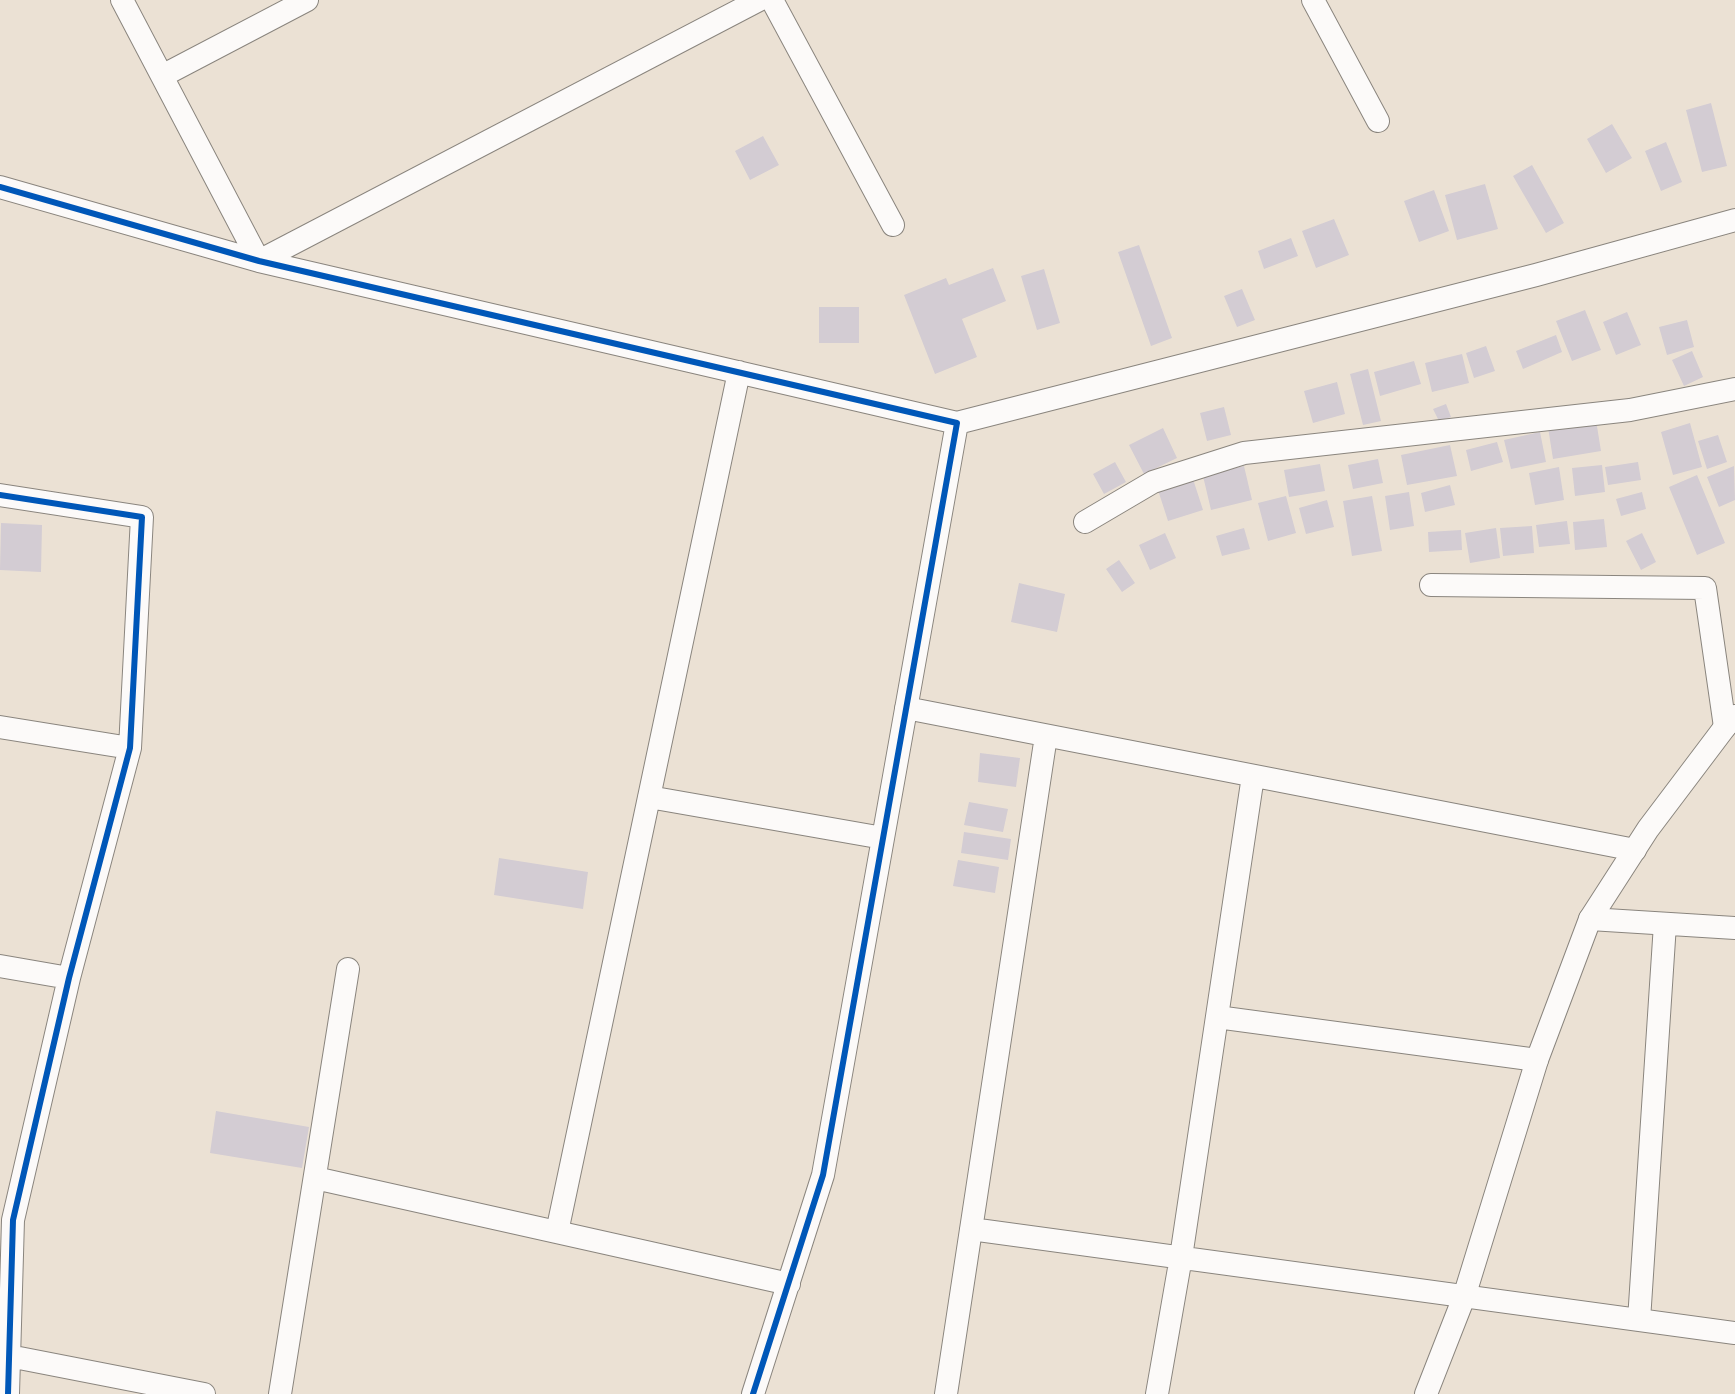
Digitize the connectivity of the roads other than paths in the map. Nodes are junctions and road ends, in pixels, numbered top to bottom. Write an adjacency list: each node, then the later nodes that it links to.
1 (122, 0): 6 (street)
2 (308, 0): 6 (street)
3 (759, 0): 11 (street)
4 (772, 0): 10 (street)
5 (1313, 0): 7 (street)
6 (162, 76): 11 (street)
7 (1378, 122)
8 (0, 187): 11 (street)
9 (1735, 220): 14 (street)
10 (893, 225)
11 (259, 261): 12 (street)
12 (739, 372): 14 (street); 24 (street)
13 (1735, 389): 16 (street)
14 (956, 423): 18 (street)
15 (0, 495): 22 (street)
16 (1085, 522)
17 (1431, 585): 19 (street)
18 (906, 708): 21 (street); 25 (street)
19 (1730, 721): 26 (street)
20 (0, 727): 22 (street)
21 (1046, 736): 23 (street); 37 (street)
22 (130, 748): 32 (street)
23 (1253, 776): 26 (street); 33 (street)
24 (649, 797): 25 (street); 38 (street)
25 (883, 838): 40 (street)
26 (1635, 850): 27 (street)
27 (1590, 919): 28 (street); 34 (street)
28 (1665, 924): 29 (street); 42 (street)
29 (1735, 928)
30 (0, 966): 32 (street)
31 (348, 969): 35 (street)
32 (69, 978): 36 (street)
33 (1217, 1017): 34 (street); 39 (street)
34 (1537, 1060): 41 (street)
35 (315, 1178): 38 (street); 47 (street)
36 (7, 1219): 44 (street)
37 (971, 1229): 39 (street); 49 (street)
38 (557, 1232): 40 (street)
39 (1181, 1258): 41 (street); 50 (street)
40 (789, 1284): 48 (street)
41 (1464, 1296): 42 (street); 51 (street)
42 (1639, 1320): 43 (street)
43 (1735, 1333)
44 (9, 1356): 45 (street); 46 (street)
45 (8, 1394)
46 (204, 1394)
47 (280, 1394)
48 (753, 1394)
49 (946, 1394)
50 (1157, 1394)
51 (1426, 1394)

